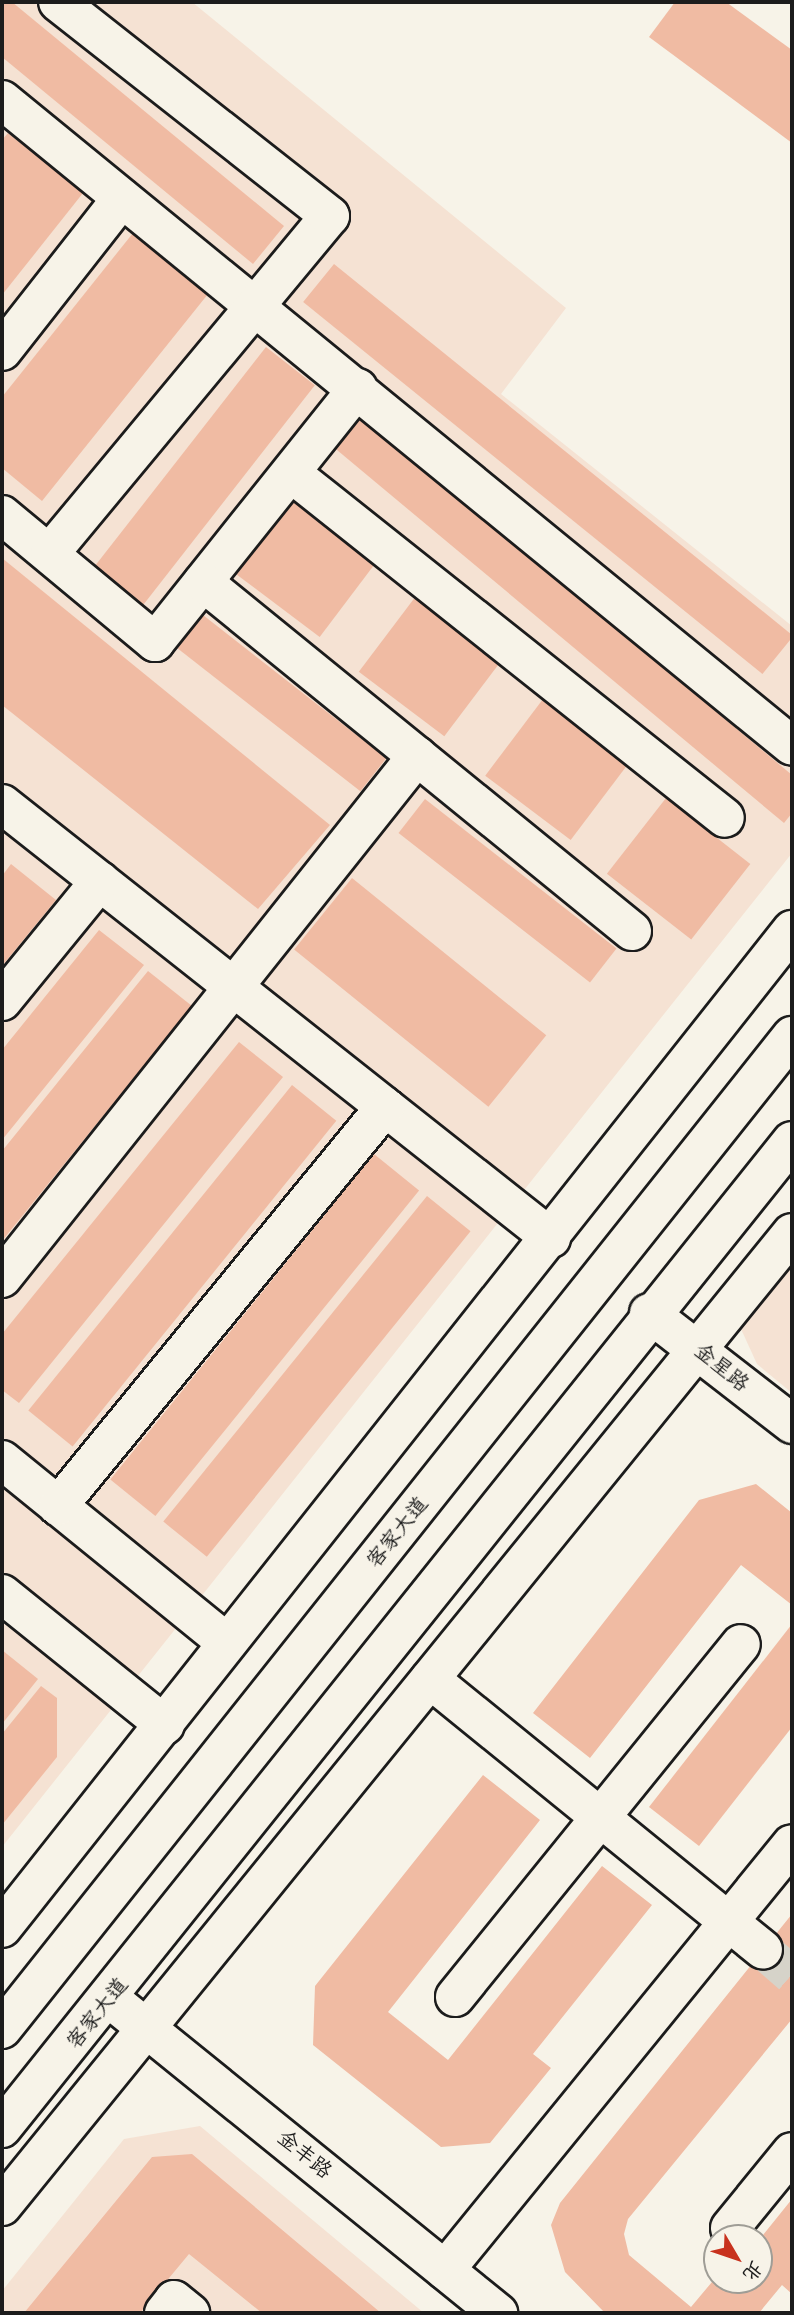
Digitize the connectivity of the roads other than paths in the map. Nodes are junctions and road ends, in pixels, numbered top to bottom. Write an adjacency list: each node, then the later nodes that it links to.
1 (58, 2): 4 (street)
2 (2, 100): 3 (street)
3 (122, 198): 4 (street); 5 (street)
4 (256, 304): 6 (street); 9 (street)
5 (2, 351)
6 (358, 388): 7 (street); 11 (street)
7 (291, 472): 10 (street); 14 (street)
8 (2, 515): 9 (street)
9 (50, 553): 10 (street)
10 (203, 582): 12 (street)
11 (792, 746)
12 (417, 756): 16 (street); 18 (street)
13 (2, 804): 15 (street)
14 (725, 818)
15 (100, 881): 18 (street); 19 (street)
16 (632, 930)
17 (792, 930): 24 (street)
18 (231, 988): 21 (street); 25 (street)
19 (2, 1001)
20 (792, 1036): 44 (street, 客家大道)
21 (385, 1107): 24 (street); 30 (street)
22 (792, 1141): 26 (street, 客家大道)
23 (792, 1233): 27 (street)
24 (551, 1238): 32 (street)
25 (2, 1278)
26 (649, 1312): 27 (street, 金星路); 42 (street, 客家大道)
27 (699, 1348): 28 (street, 金星路); 34 (street)
28 (792, 1424)
29 (2, 1460): 30 (street)
30 (58, 1506): 32 (street)
31 (2, 1594): 35 (street)
32 (226, 1642): 35 (street)
33 (741, 1644): 36 (street)
34 (430, 1679): 36 (street); 43 (street)
35 (165, 1725): 39 (street)
36 (601, 1817): 38 (street); 41 (street)
37 (792, 1844): 38 (street)
38 (730, 1922): 40 (street); 49 (street)
39 (2, 1928)
40 (763, 1950)
41 (455, 1997)
42 (109, 1998): 43 (street, 金丰路); 45 (street, 客家大道)
43 (147, 2025): 47 (street); 49 (street, 金丰路)
44 (2, 2029)
45 (2, 2128)
46 (792, 2152): 48 (street)
47 (2, 2206)
48 (733, 2224)
49 (445, 2270): 52 (street, 金丰路)
50 (164, 2313): 51 (street)
51 (190, 2313)
52 (498, 2313)

